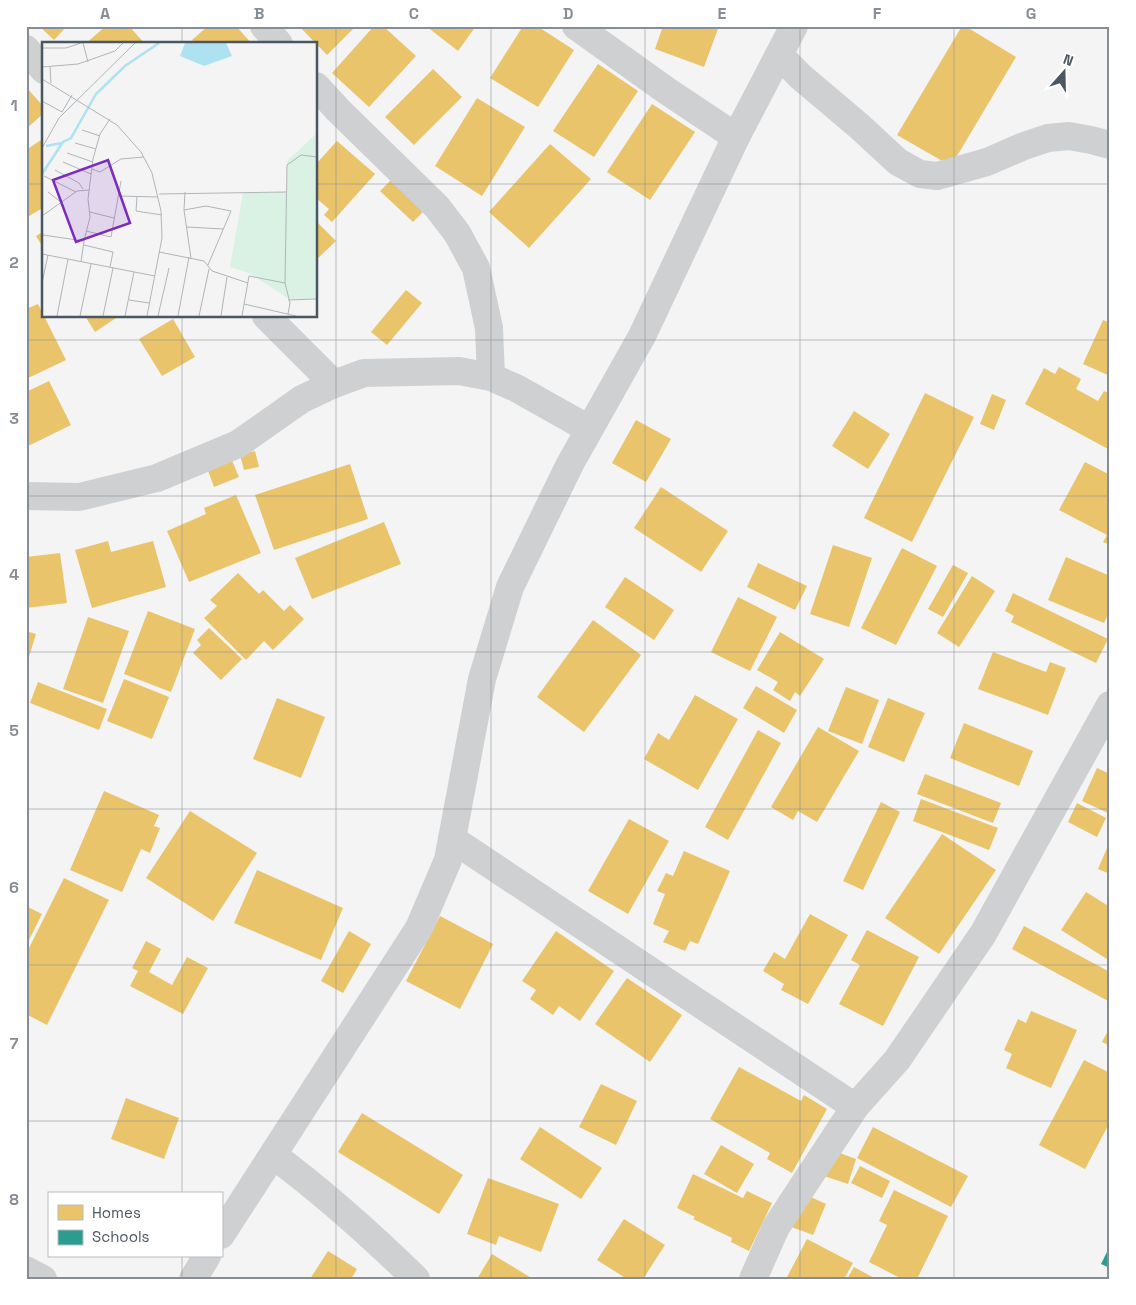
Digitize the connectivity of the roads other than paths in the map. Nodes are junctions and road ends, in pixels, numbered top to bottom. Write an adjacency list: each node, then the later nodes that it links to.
1 (264, 26): 4 (street)
2 (576, 26): 9 (street)
3 (794, 26): 6 (street)
4 (277, 42)
5 (26, 49): 7 (street)
6 (779, 54): 9 (street); 10 (street)
7 (42, 68)
8 (318, 88): 12 (street)
9 (736, 137): 14 (street)
10 (1110, 145)
11 (268, 318): 13 (street)
12 (490, 377): 13 (street); 14 (street)
13 (334, 384): 15 (street)
14 (589, 430): 18 (street)
15 (26, 496)
16 (1110, 705): 17 (street)
17 (1103, 735): 19 (street)
18 (452, 839): 19 (street); 20 (street)
19 (855, 1107): 27 (street)
20 (273, 1155): 21 (street); 26 (street)
21 (222, 1233)
22 (206, 1258): 25 (street)
23 (26, 1270): 24 (street)
24 (43, 1279)
25 (193, 1279)
26 (416, 1279)
27 (752, 1279)

